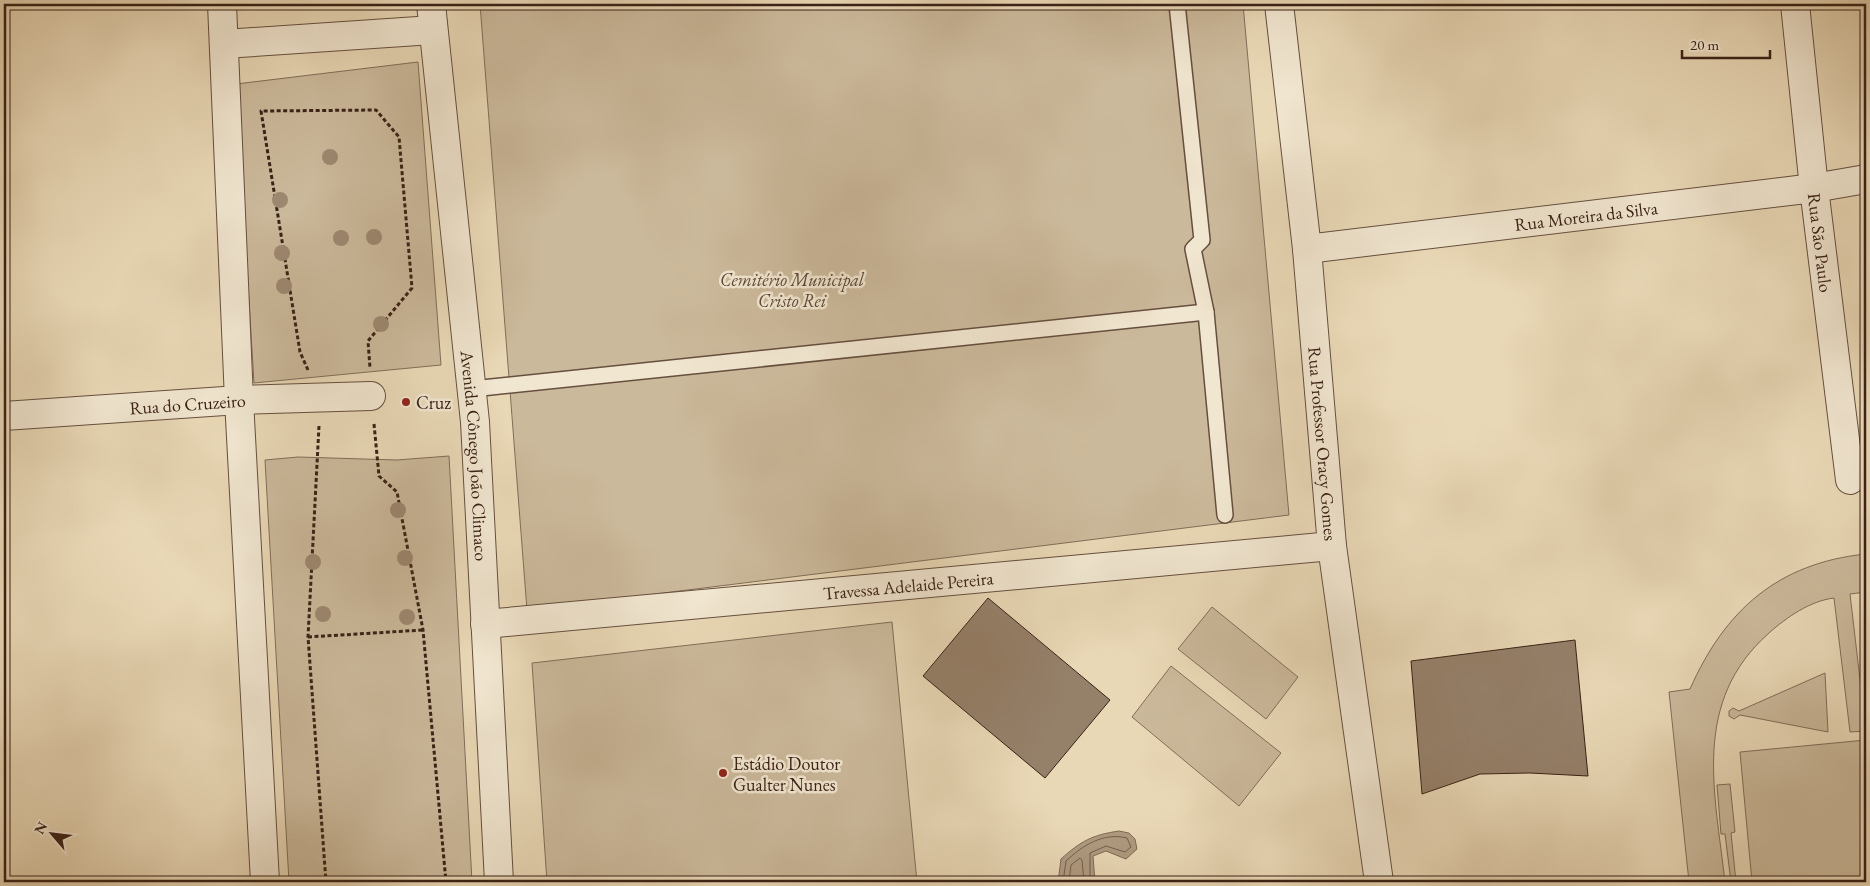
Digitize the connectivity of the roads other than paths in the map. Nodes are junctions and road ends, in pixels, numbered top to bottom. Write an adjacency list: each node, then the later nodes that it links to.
1 (222, 4): 7 (street)
2 (431, 4): 6 (street, Avenida Cônego João Climaco)
3 (1177, 4): 11 (lane)
4 (1279, 4): 10 (street, Rua Professor Oracy Gomes)
5 (1795, 4): 9 (street, Rua São Paulo)
6 (432, 30): 7 (street); 12 (street, Avenida Cônego João Climaco)
7 (224, 44): 14 (street)
8 (1866, 179): 9 (street, Rua Moreira da Silva)
9 (1814, 188): 10 (street, Rua Moreira da Silva); 16 (street, Rua São Paulo)
10 (1307, 249): 18 (street, Rua Professor Oracy Gomes)
11 (1206, 312): 12 (lane); 17 (lane)
12 (472, 389): 19 (street, Avenida Cônego João Climaco)
13 (371, 396): 14 (street, Rua do Cruzeiro)
14 (239, 400): 15 (street, Rua do Cruzeiro); 20 (street)
15 (4, 416)
16 (1850, 480)
17 (1225, 515)
18 (1332, 546): 19 (street, Travessa Adelaide Pereira); 22 (street, Rua Professor Oracy Gomes)
19 (485, 624): 21 (street, Avenida Cônego João Climaco)
20 (266, 882)
21 (499, 882)
22 (1379, 882)

